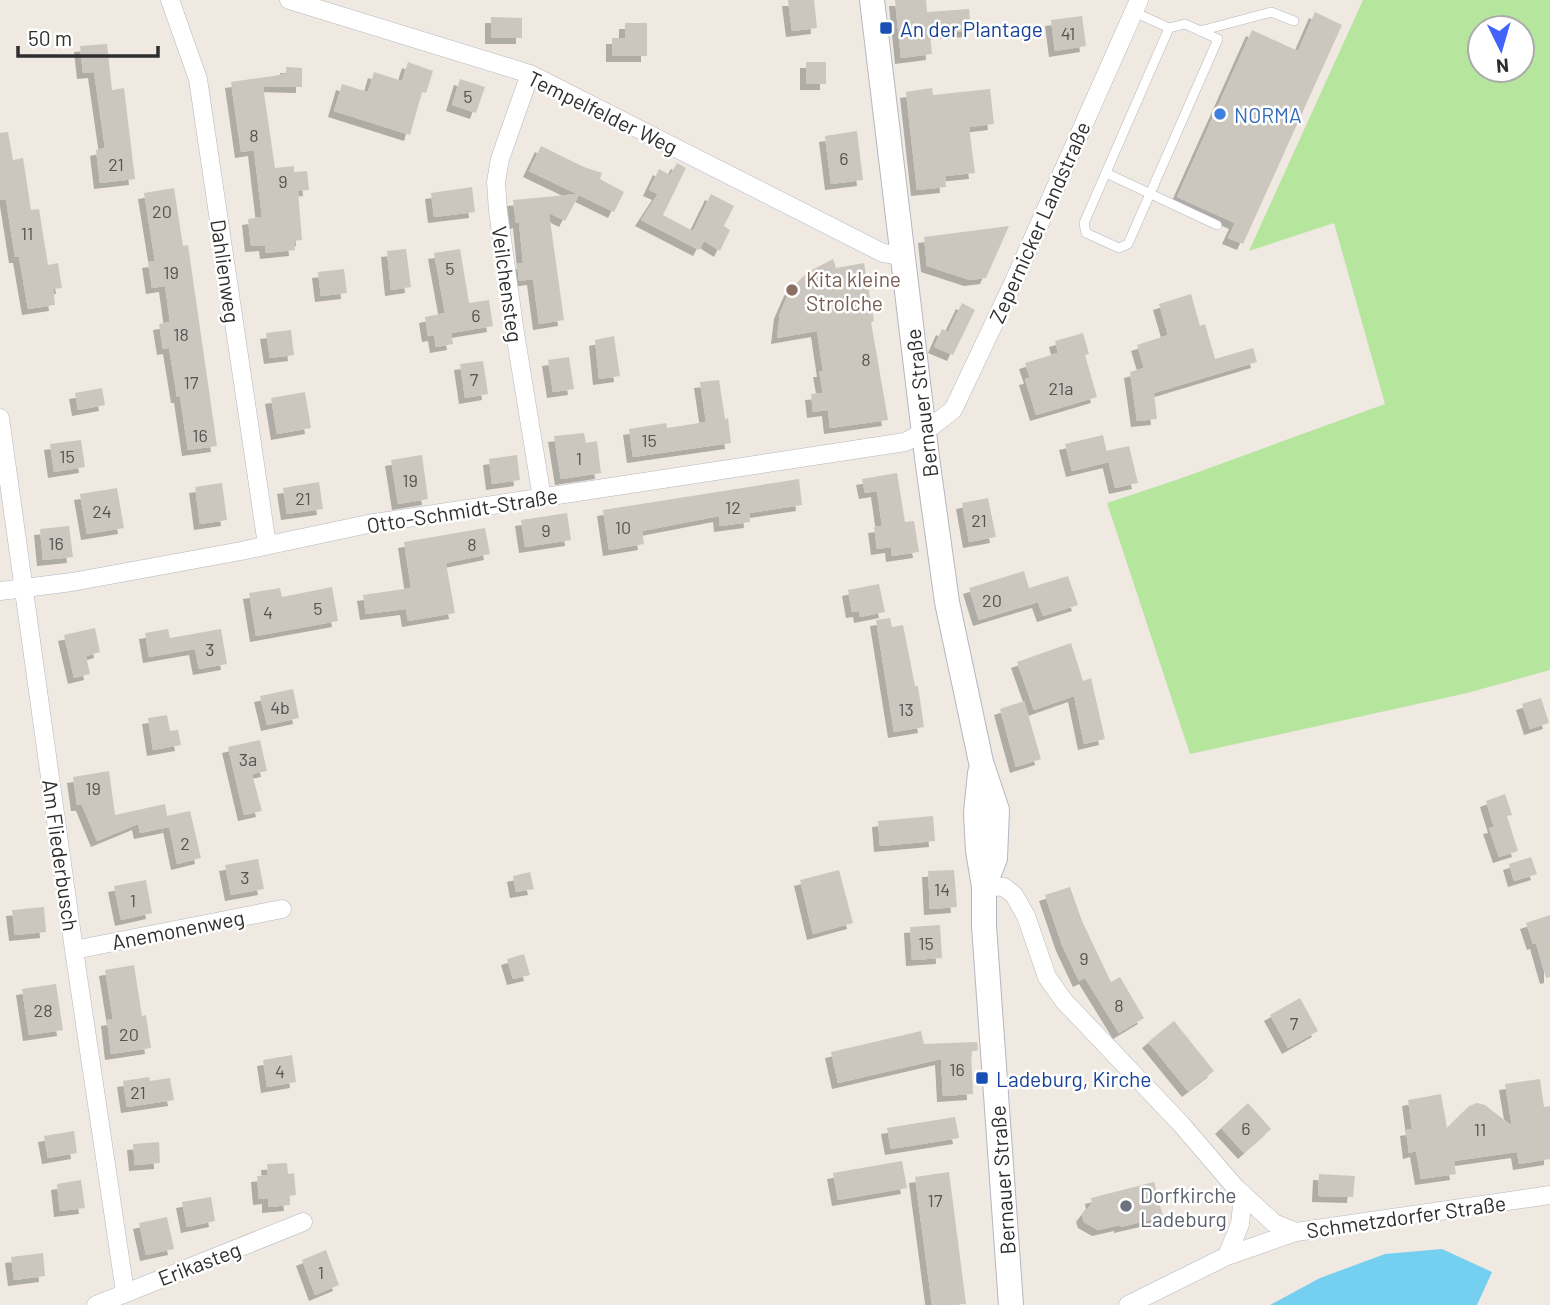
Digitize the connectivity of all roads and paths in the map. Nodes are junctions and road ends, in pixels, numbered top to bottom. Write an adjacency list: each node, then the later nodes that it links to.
1 (170, 0): 16 (street, Dahlienweg)
2 (289, 0): 8 (street, Tempelfelder Weg)
3 (872, 0): 12 (main road, Bernauer Straße)
4 (1136, 6): 6 (lane); 14 (street, Zepernicker Landstraße)
5 (1294, 21): 7 (lane)
6 (1169, 28): 7 (lane); 9 (lane)
7 (1200, 31): 10 (lane)
8 (530, 74): 12 (street, Tempelfelder Weg); 15 (street, Veilchensteg)
9 (1106, 173): 10 (lane); 10 (lane)
10 (1150, 193): 11 (lane)
11 (1217, 225)
12 (903, 256): 14 (main road, Bernauer Straße)
13 (0, 418): 17 (street, Am Fliederbusch)
14 (924, 432): 15 (street, Otto-Schmidt-Straße); 19 (main road, Bernauer Straße)
15 (542, 498): 16 (street, Otto-Schmidt-Straße)
16 (267, 545): 17 (street, Otto-Schmidt-Straße)
17 (25, 587): 18 (street, Otto-Schmidt-Straße); 21 (street, Am Fliederbusch)
18 (0, 591)
19 (985, 887): 22 (street, Schmetzdorfer Straße); 29 (main road, Bernauer Straße)
20 (282, 909): 21 (street, Anemonenweg)
21 (74, 950): 27 (street, Am Fliederbusch)
22 (1235, 1187): 25 (street, Schmetzdorfer Straße); 26 (street)
23 (1550, 1195): 25 (street, Schmetzdorfer Straße)
24 (303, 1222): 27 (street, Erikasteg)
25 (1296, 1232): 26 (street)
26 (1227, 1256): 30 (street)
27 (125, 1292): 28 (street, Erikasteg)
28 (96, 1305)
29 (1011, 1305)
30 (1128, 1305)

